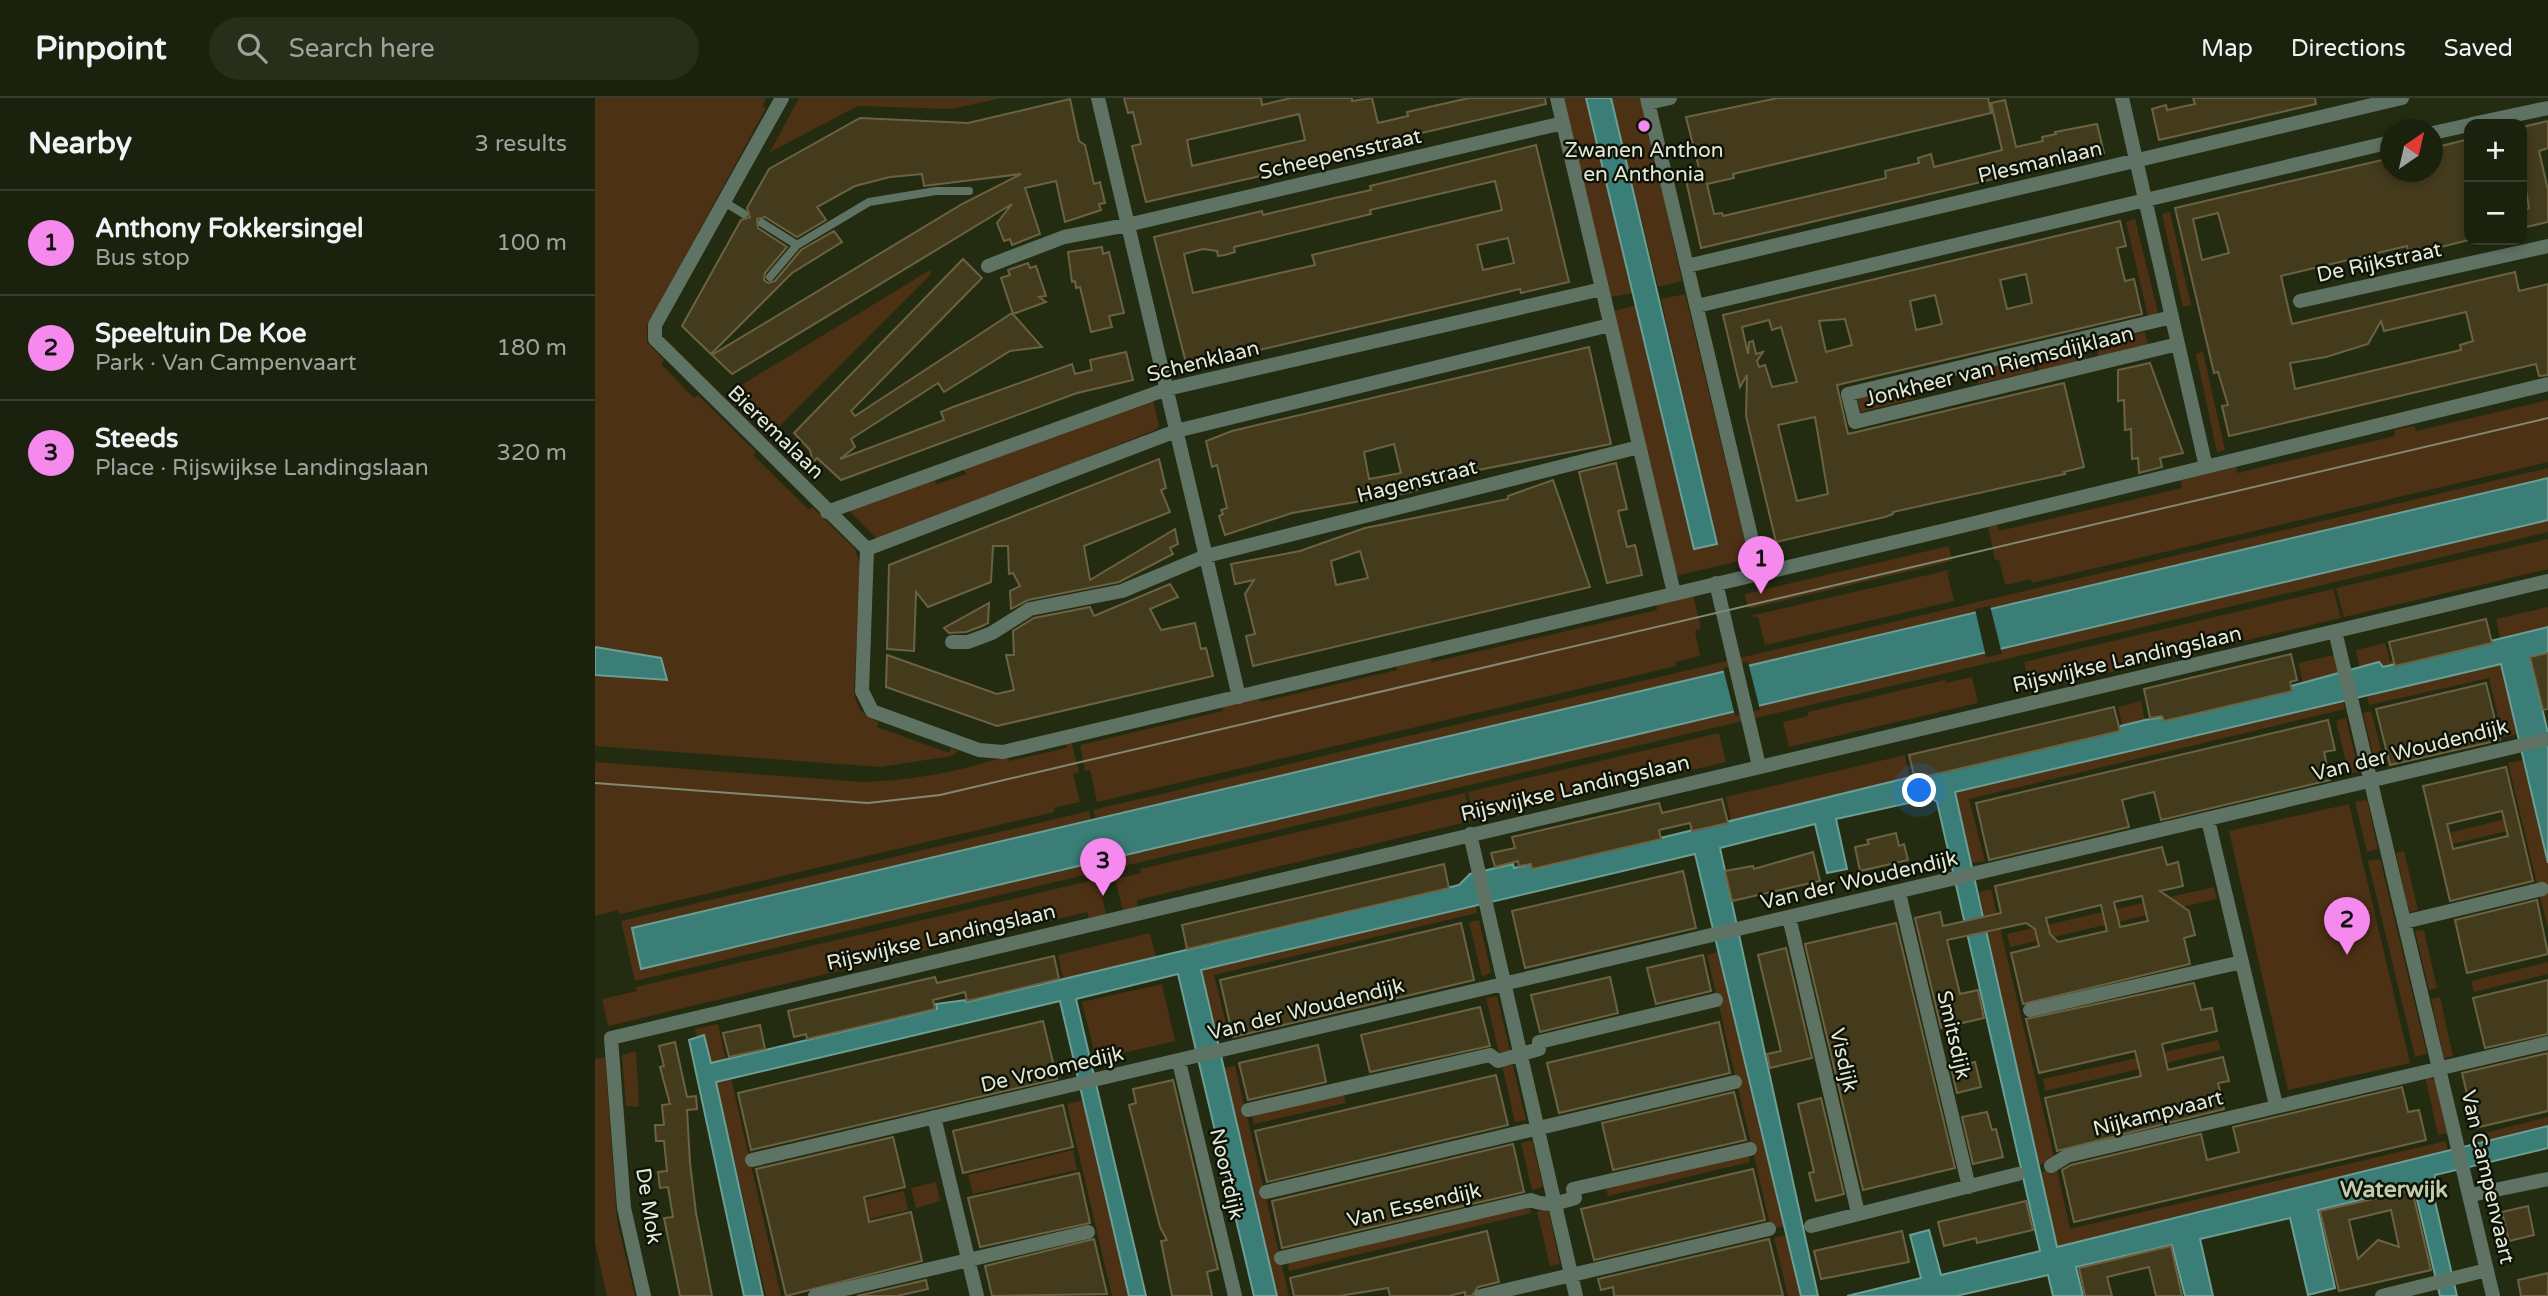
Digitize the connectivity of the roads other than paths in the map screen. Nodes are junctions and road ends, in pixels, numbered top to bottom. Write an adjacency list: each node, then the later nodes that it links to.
1 (782, 98): 17 (street, Bieremalaan)
2 (1098, 98): 20 (street)
3 (1557, 98): 10 (street)
4 (1670, 98): 7 (street)
5 (2122, 98): 14 (street)
6 (2402, 98): 14 (street, Plesmanlaan)
7 (1648, 101): 24 (street)
8 (2548, 108): 9 (street)
9 (2498, 119)
10 (1563, 123): 20 (street, Scheepensstraat); 26 (street)
11 (2464, 126): 12 (street)
12 (2443, 131)
13 (2380, 145): 16 (street)
14 (2137, 160): 16 (street); 24 (street, Plesmanlaan)
15 (969, 191): 21 (lane)
16 (2146, 200): 28 (street); 29 (street)
17 (726, 203): 18 (lane); 37 (street, Bieremalaan)
18 (744, 214)
19 (762, 223): 21 (lane)
20 (1128, 225): 23 (street, Scheepensstraat); 33 (street)
21 (797, 245): 25 (lane)
22 (2548, 246): 27 (street, De Rijkstraat)
23 (988, 266)
24 (1687, 266): 28 (street)
25 (770, 277)
26 (1602, 289): 30 (street); 33 (street, Schenklaan)
27 (2300, 301)
28 (1696, 306): 40 (street)
29 (2172, 317): 31 (street); 31 (street, Jonkheer van Riemsdijklaan)
30 (1610, 325): 34 (street); 35 (street)
31 (2178, 344): 36 (street)
32 (2548, 384): 36 (street)
33 (1167, 389): 34 (street); 37 (street, Schenklaan)
34 (1176, 431): 38 (street); 39 (street)
35 (1639, 447): 39 (street, Hagenstraat); 43 (street)
36 (2206, 467): 40 (street)
37 (827, 512): 38 (street, Bieremalaan)
38 (867, 549): 46 (street)
39 (1206, 556): 45 (street, Hagenstraat); 46 (street)
40 (1760, 574): 42 (street)
41 (2548, 582): 44 (street, Rijswijkse Landingslaan)
42 (1716, 583): 43 (street); 48 (street)
43 (1674, 593): 46 (street)
44 (2335, 631): 48 (street, Rijswijkse Landingslaan); 49 (street, Van Campenvaart)
45 (952, 642)
46 (1239, 697)
47 (2548, 739): 49 (street, Van der Woudendijk)
48 (1759, 766): 51 (street, Rijswijkse Landingslaan)
49 (2371, 782): 50 (street, Van der Woudendijk); 55 (street, Van Campenvaart)
50 (2208, 820): 53 (street, Van der Woudendijk); 56 (street)
51 (1470, 834): 57 (street); 60 (street, Rijswijkse Landingslaan)
52 (2542, 889): 55 (street)
53 (1899, 893): 54 (street, Van der Woudendijk); 75 (street, Smitsdijk)
54 (1789, 917): 57 (street, Van der Woudendijk); 79 (street, Visdijk)
55 (2405, 922): 64 (street, Van Campenvaart)
56 (2242, 962): 59 (street); 66 (street)
57 (1504, 983): 62 (street); 63 (street, Van der Woudendijk)
58 (1716, 1000): 62 (street)
59 (2030, 1010)
60 (611, 1038): 88 (street, De Mok)
61 (2548, 1043): 64 (street, Van Campenvaart)
62 (1521, 1054): 67 (street); 69 (street)
63 (1179, 1062): 68 (street, De Vroomedijk); 91 (street, Noortdijk)
64 (2441, 1068): 66 (street, Nijkampvaart); 77 (street, Van Campenvaart)
65 (1735, 1082): 69 (street)
66 (2276, 1105): 72 (street, Nijkampvaart)
67 (1248, 1110)
68 (934, 1117): 71 (street, De Vroomedijk); 84 (street)
69 (1538, 1129): 76 (street); 78 (street)
70 (1750, 1149): 78 (street)
71 (752, 1160)
72 (2051, 1166)
73 (2018, 1174): 75 (street)
74 (2548, 1179): 77 (street)
75 (1969, 1187): 79 (street)
76 (1266, 1192)
77 (2471, 1195): 85 (street, Van Campenvaart)
78 (1556, 1204): 83 (street, Van Essendijk); 86 (street)
79 (1858, 1213): 80 (street)
80 (1811, 1226)
81 (1769, 1229): 86 (street)
82 (1088, 1232): 84 (street)
83 (1281, 1258)
84 (969, 1260): 89 (street); 90 (street)
85 (2487, 1270): 87 (street); 95 (street, Van Campenvaart)
86 (1571, 1274): 92 (street); 93 (street)
87 (2420, 1290): 94 (street)
88 (644, 1296)
89 (815, 1296)
90 (977, 1296)
91 (1235, 1296)
92 (1481, 1296)
93 (1576, 1296)
94 (2382, 1296)
95 (2493, 1296)

